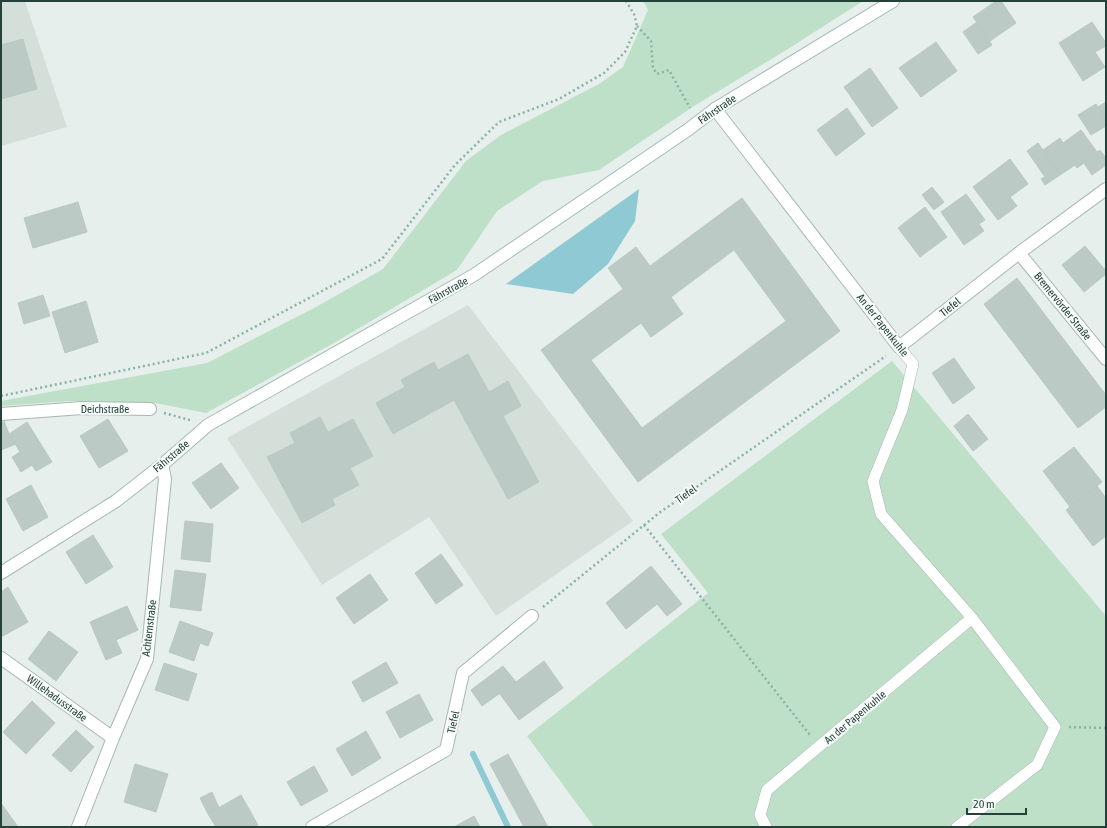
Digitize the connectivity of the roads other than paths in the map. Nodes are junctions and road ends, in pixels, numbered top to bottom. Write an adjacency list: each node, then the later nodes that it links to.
1 (893, 1): 2 (street, Fährstraße)
2 (715, 109): 5 (street, An der Papenkuhle); 9 (street, Fährstraße)
3 (1106, 189): 4 (street, Tiefel)
4 (1020, 253): 5 (street, Tiefel); 6 (street, Bremervörder Straße)
5 (899, 347): 12 (lane, An der Papenkuhle)
6 (1106, 359)
7 (150, 409): 8 (street, Deichstraße)
8 (1, 414)
9 (162, 465): 10 (street, Fährstraße); 14 (street, Achternstraße)
10 (1, 573)
11 (532, 616): 16 (street, Tiefel)
12 (972, 618): 17 (lane, An der Papenkuhle); 18 (lane, An der Papenkuhle)
13 (1, 658): 14 (street, Willehadusstraße)
14 (113, 738): 15 (street, Achternstraße)
15 (78, 827)
16 (312, 827)
17 (766, 827)
18 (957, 827)

